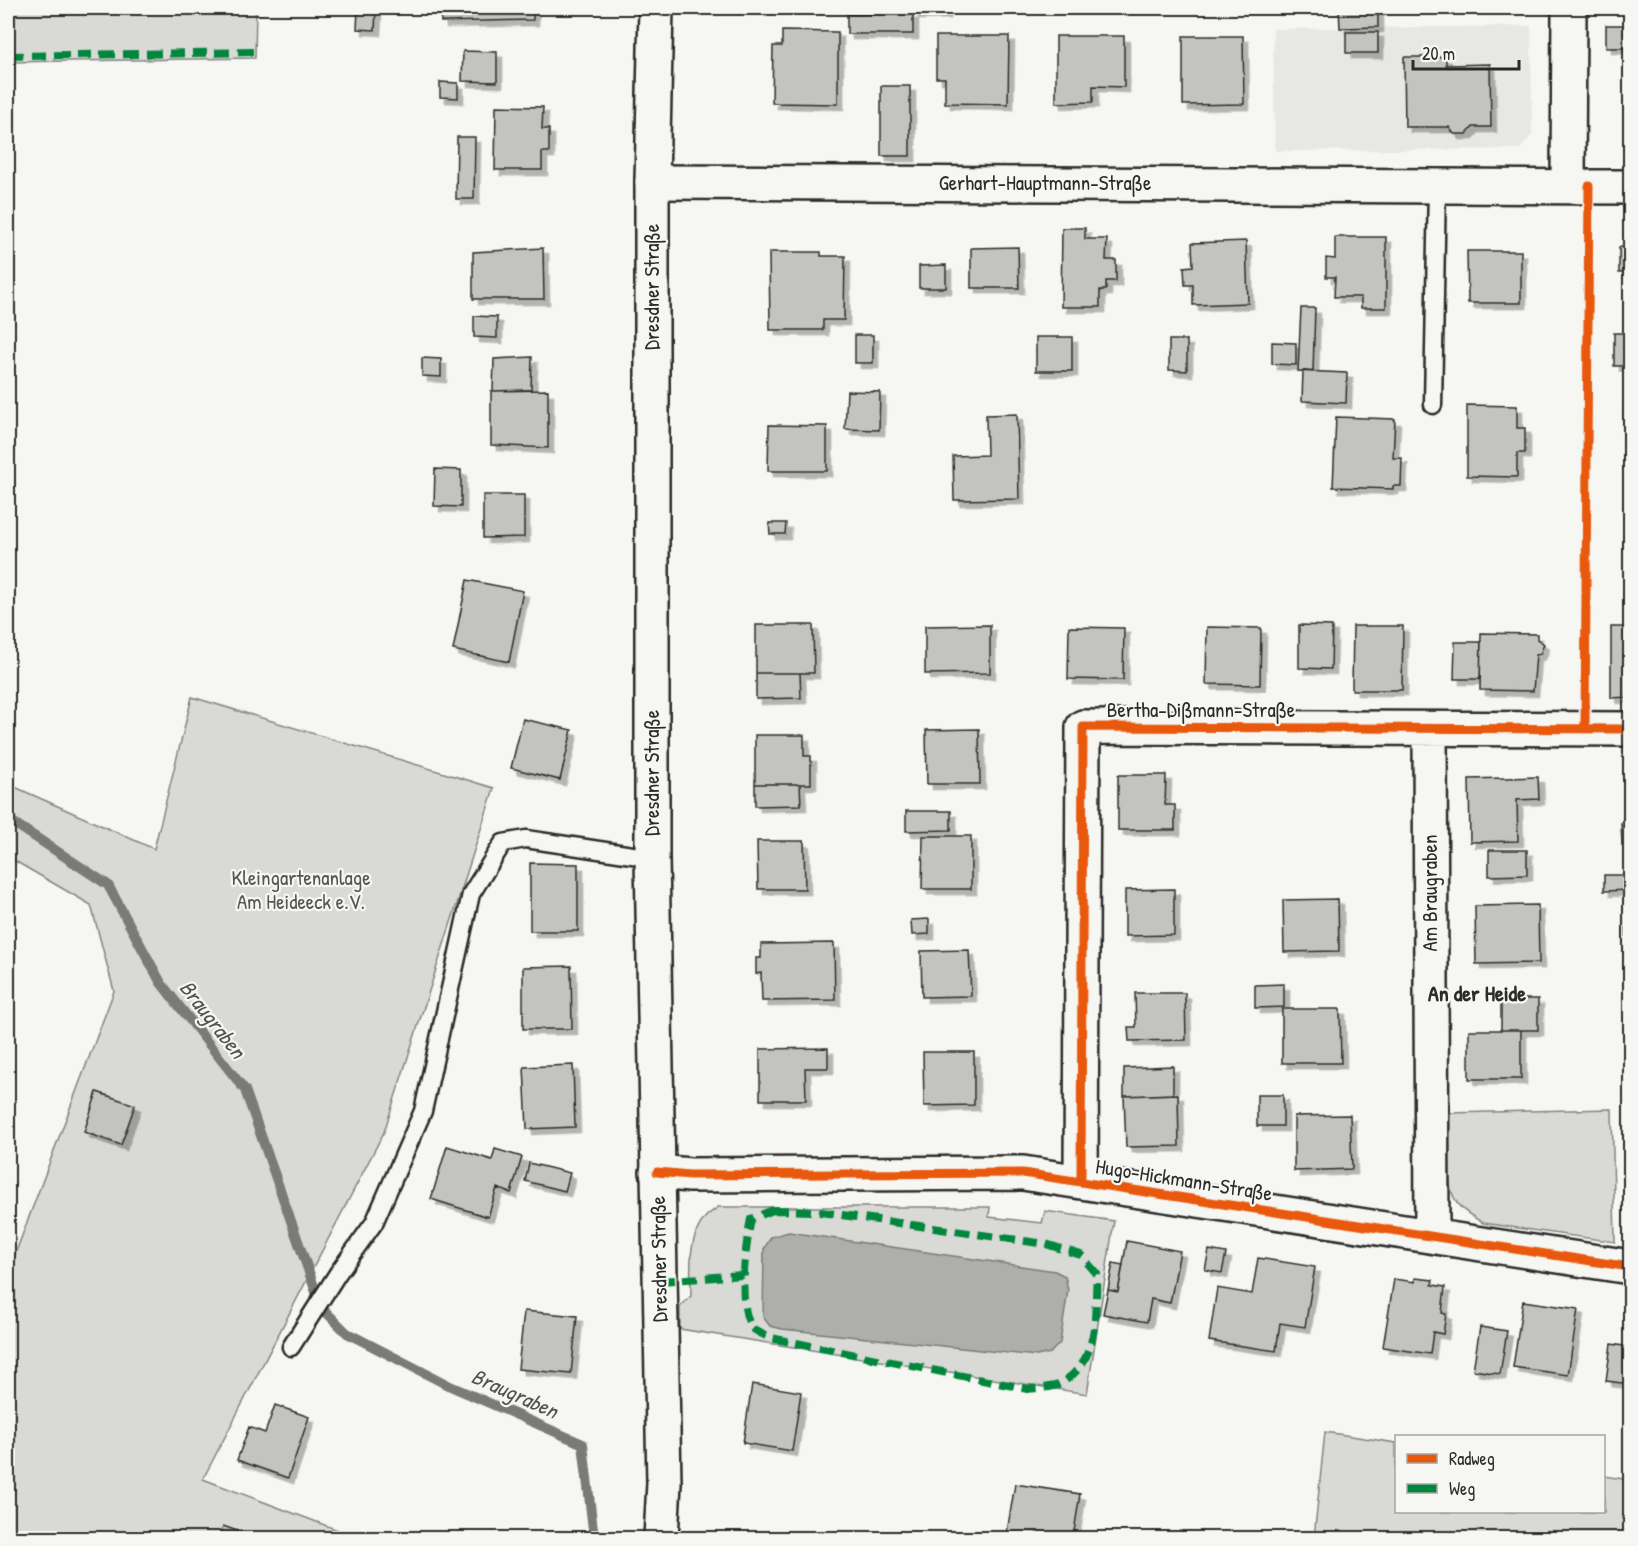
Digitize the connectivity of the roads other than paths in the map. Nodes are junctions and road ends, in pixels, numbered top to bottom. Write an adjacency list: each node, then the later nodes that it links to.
1 (656, 8): 3 (street, Dresdner Straße)
2 (1569, 8): 5 (street)
3 (652, 182): 4 (street, Gerhart-Hauptmann-Straße); 10 (street, Dresdner Straße)
4 (1437, 185): 5 (street, Gerhart-Hauptmann-Straße); 7 (lane)
5 (1568, 186): 6 (street, Gerhart-Hauptmann-Straße)
6 (1630, 186)
7 (1433, 405)
8 (1430, 729): 9 (street, Bertha-Dißmann-Straße); 12 (street, Bertha-Dißmann-Straße); 13 (street, Am Braugraben)
9 (1630, 729)
10 (652, 858): 11 (street, Dresdner Straße); 15 (lane)
11 (657, 1172): 12 (street, Hugo-Hickmann-Straße); 16 (street, Dresdner Straße)
12 (1081, 1182): 13 (street, Hugo-Hickmann-Straße)
13 (1432, 1236): 14 (street, Hugo-Hickmann-Straße)
14 (1630, 1267)
15 (291, 1347)
16 (661, 1539)

